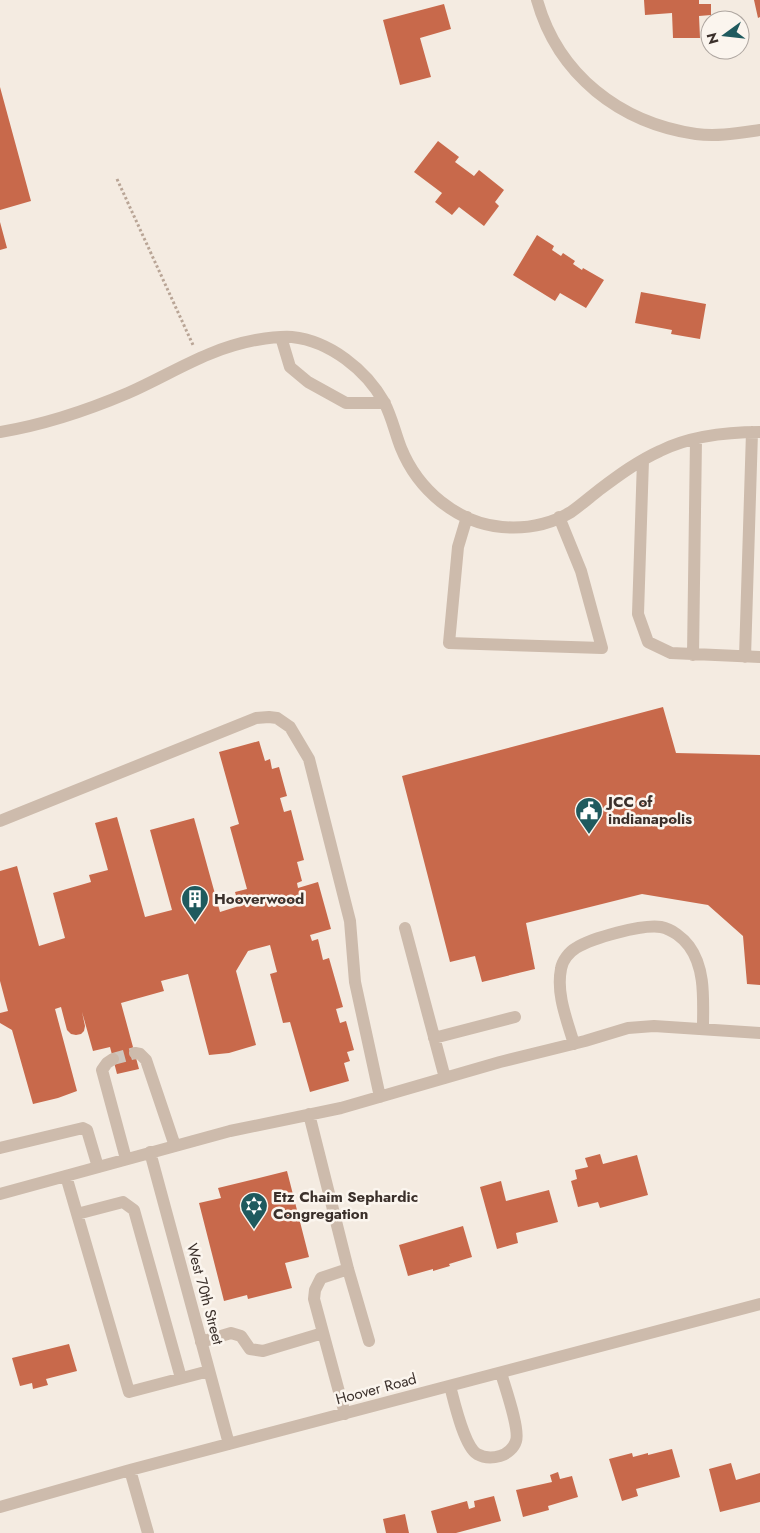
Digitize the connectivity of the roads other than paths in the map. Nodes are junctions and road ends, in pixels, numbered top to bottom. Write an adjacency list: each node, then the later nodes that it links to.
1 (537, 0): 2 (street)
2 (760, 130)
3 (281, 338): 4 (street); 4 (street); 5 (street)
4 (385, 403): 9 (street)
5 (0, 432)
6 (756, 432): 7 (street); 12 (street)
7 (696, 439): 8 (street); 11 (street)
8 (643, 460): 10 (street); 11 (street)
9 (467, 517): 10 (street); 10 (street)
10 (559, 517)
11 (693, 655): 12 (street)
12 (745, 656): 13 (street)
13 (760, 657)
14 (0, 821): 24 (street)
15 (405, 928): 19 (street)
16 (515, 1017): 19 (street)
17 (703, 1028): 18 (street); 20 (street); 20 (street)
18 (760, 1033)
19 (434, 1038): 23 (street)
20 (574, 1044): 23 (street)
21 (135, 1054): 26 (street)
22 (114, 1059): 29 (street)
23 (445, 1078): 24 (street)
24 (380, 1097): 25 (street)
25 (309, 1114): 26 (street); 34 (street)
26 (175, 1146): 28 (street)
27 (0, 1148): 30 (street)
28 (150, 1152): 29 (street); 38 (street, West 70th Street)
29 (126, 1159): 30 (street)
30 (98, 1167): 31 (street)
31 (66, 1176): 32 (street); 33 (street)
32 (0, 1194)
33 (77, 1214): 41 (street); 41 (street)
34 (348, 1270): 36 (street); 37 (street)
35 (760, 1304): 40 (street, Hoover Road)
36 (323, 1333): 38 (street); 43 (street)
37 (369, 1341)
38 (201, 1342): 39 (street, West 70th Street)
39 (209, 1371): 41 (street); 44 (street, West 70th Street)
40 (502, 1373): 42 (street, Hoover Road); 42 (street)
41 (181, 1378)
42 (450, 1386): 43 (street, Hoover Road)
43 (345, 1414): 44 (street, Hoover Road)
44 (229, 1444): 45 (street, Hoover Road)
45 (130, 1470): 46 (street, Hoover Road); 47 (street)
46 (0, 1506)
47 (148, 1533)

